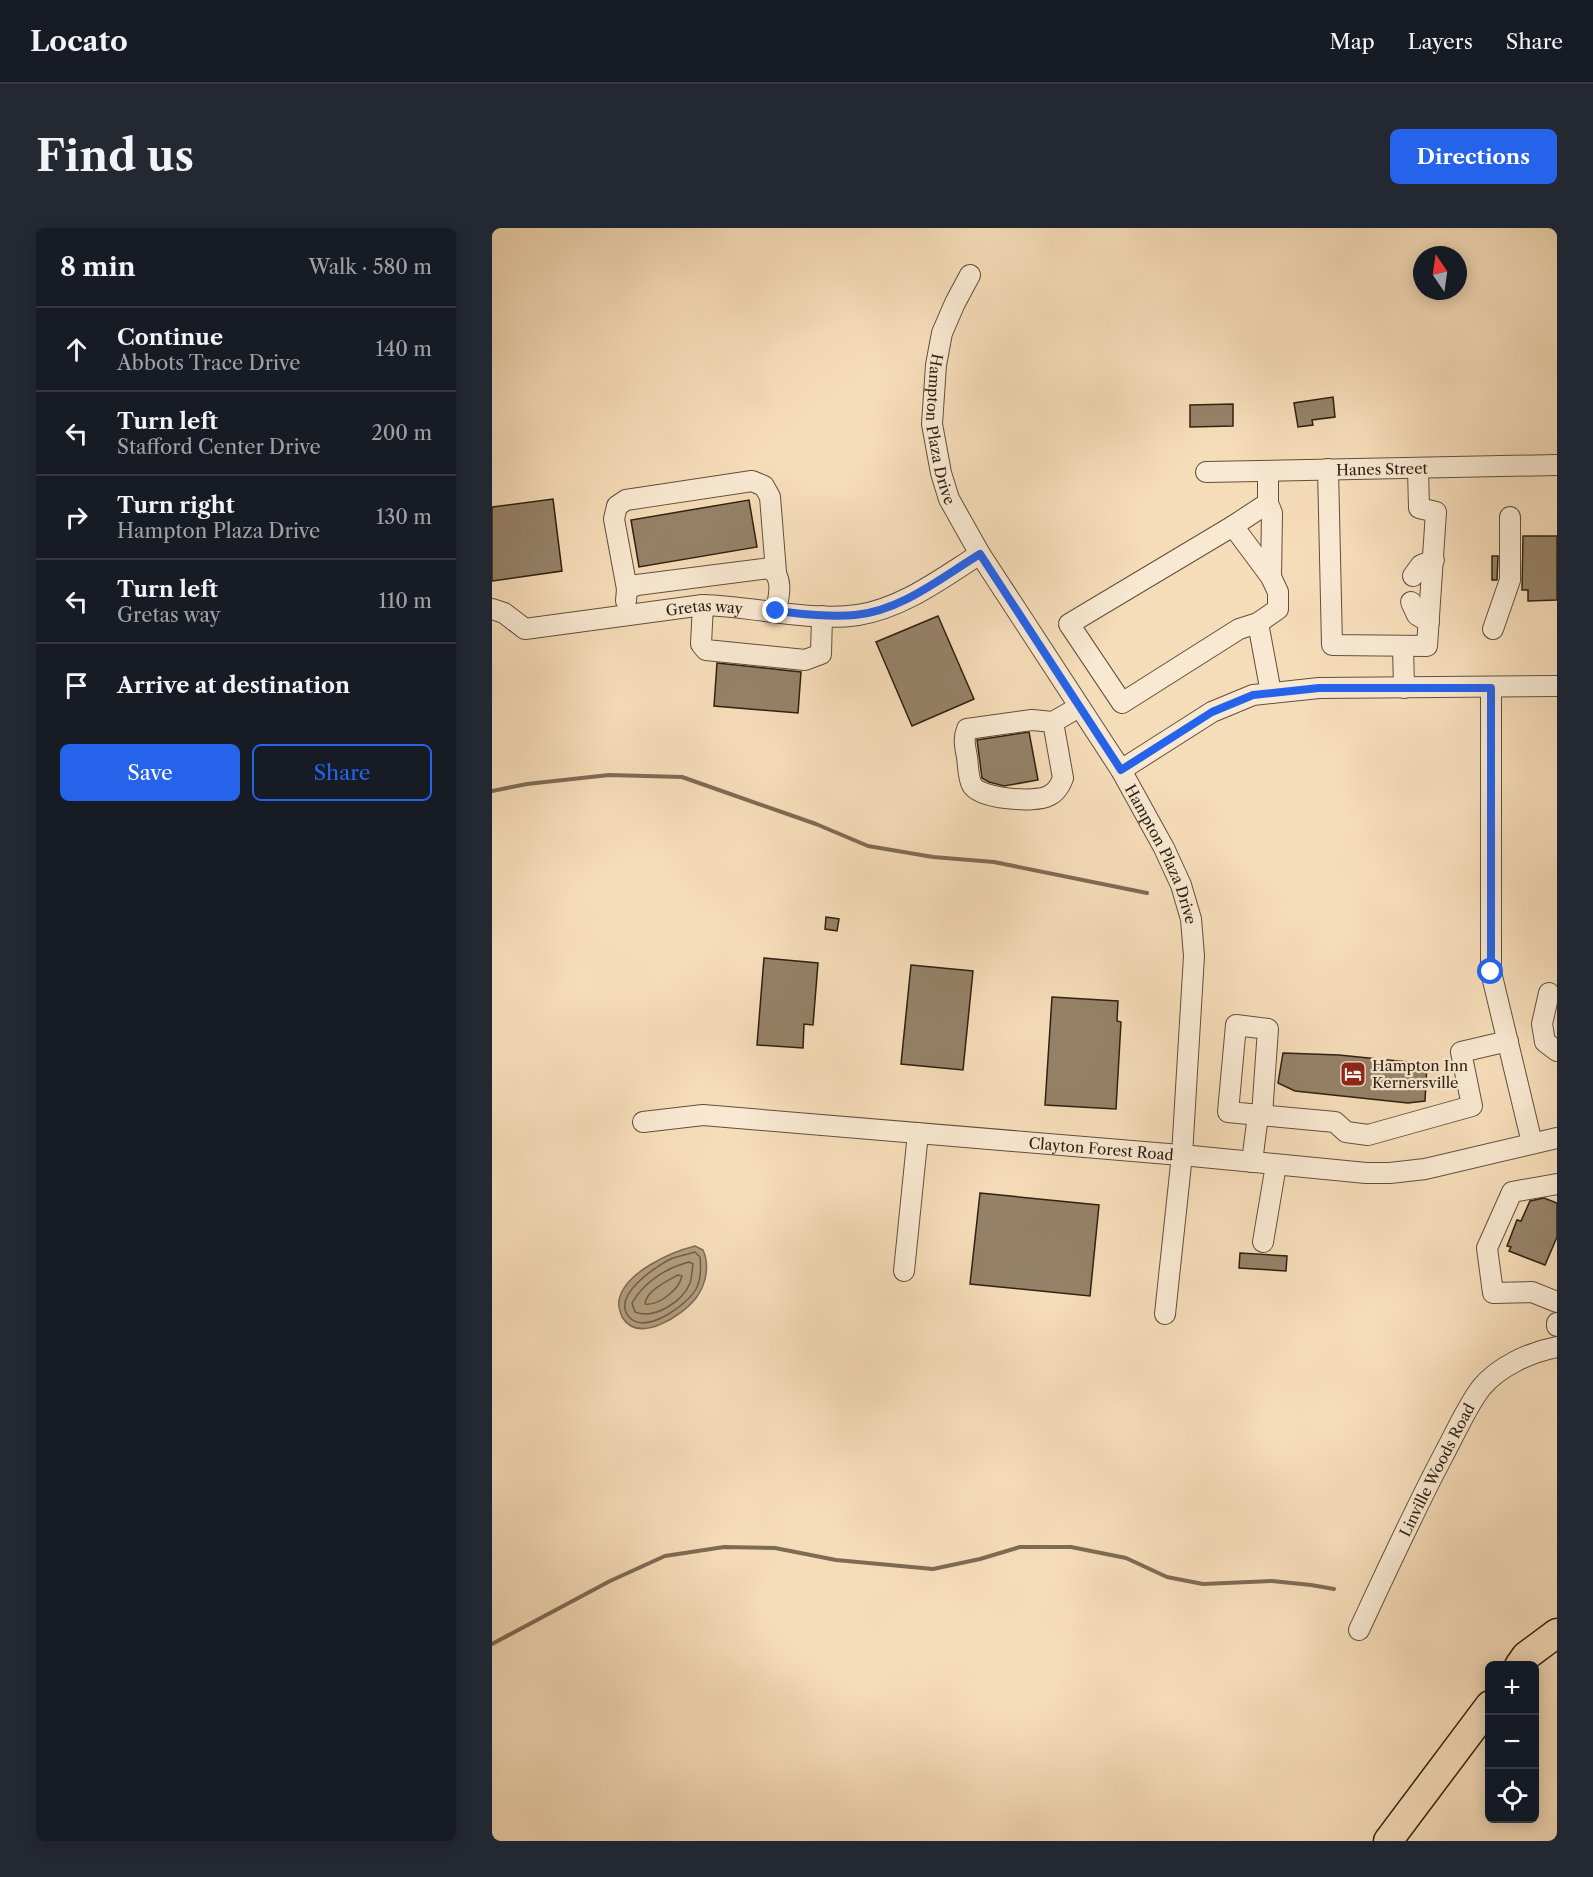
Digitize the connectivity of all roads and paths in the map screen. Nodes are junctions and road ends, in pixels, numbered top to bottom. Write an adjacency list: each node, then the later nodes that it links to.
1 (970, 275): 10 (street, Hampton Plaza Drive)
2 (1557, 465): 4 (street, Hanes Street)
3 (1328, 469): 4 (street, Hanes Street); 5 (street, Hanes Street); 25 (street)
4 (1418, 469): 11 (street)
5 (1268, 471): 6 (street, Hanes Street); 7 (street)
6 (1206, 472)
7 (1268, 503): 9 (street); 14 (street)
8 (1510, 517): 24 (street)
9 (1233, 526): 14 (street); 23 (street)
10 (980, 554): 21 (street, Gretas way); 30 (street, Hampton Plaza Drive)
11 (1434, 560): 13 (street); 22 (street)
12 (777, 572): 15 (street); 15 (street); 19 (street)
13 (1413, 576)
14 (1271, 577): 23 (street)
15 (627, 589): 20 (street)
16 (1411, 602): 22 (street)
17 (703, 605): 19 (street, Gretas way); 20 (street, Gretas way); 21 (street)
18 (492, 609): 20 (street, Gretas way)
19 (776, 611): 21 (street, Gretas way)
20 (626, 615)
21 (822, 616)
22 (1429, 622): 25 (street)
23 (1258, 623): 29 (street)
24 (1493, 629)
25 (1403, 646): 27 (street)
26 (1557, 686): 28 (street)
27 (1404, 688): 28 (street); 29 (street)
28 (1491, 688): 34 (street)
29 (1271, 693): 32 (street)
30 (1079, 707): 31 (street); 32 (street, Hampton Plaza Drive)
31 (1053, 722): 31 (street)
32 (1121, 770): 40 (street, Hampton Plaza Drive)
33 (1557, 1036): 35 (street)
34 (1508, 1041): 39 (street); 41 (street)
35 (1557, 1051)
36 (643, 1122): 37 (street, Clayton Forest Road)
37 (918, 1133): 40 (street, Clayton Forest Road); 45 (street)
38 (1557, 1138): 39 (street, Clayton Forest Road)
39 (1532, 1143): 42 (street, Clayton Forest Road)
40 (1182, 1155): 41 (street, Clayton Forest Road); 47 (street, Hampton Plaza Drive)
41 (1252, 1162): 42 (street, Clayton Forest Road)
42 (1276, 1165): 44 (street)
43 (1557, 1184): 46 (street)
44 (1263, 1242)
45 (904, 1271)
46 (1557, 1302)
47 (1165, 1314)
48 (1557, 1347): 49 (street, Linville Woods Road)
49 (1359, 1630)
50 (1557, 1633): 51 (highway)
51 (1522, 1661)
52 (1485, 1712): 53 (highway)
53 (1388, 1841)

